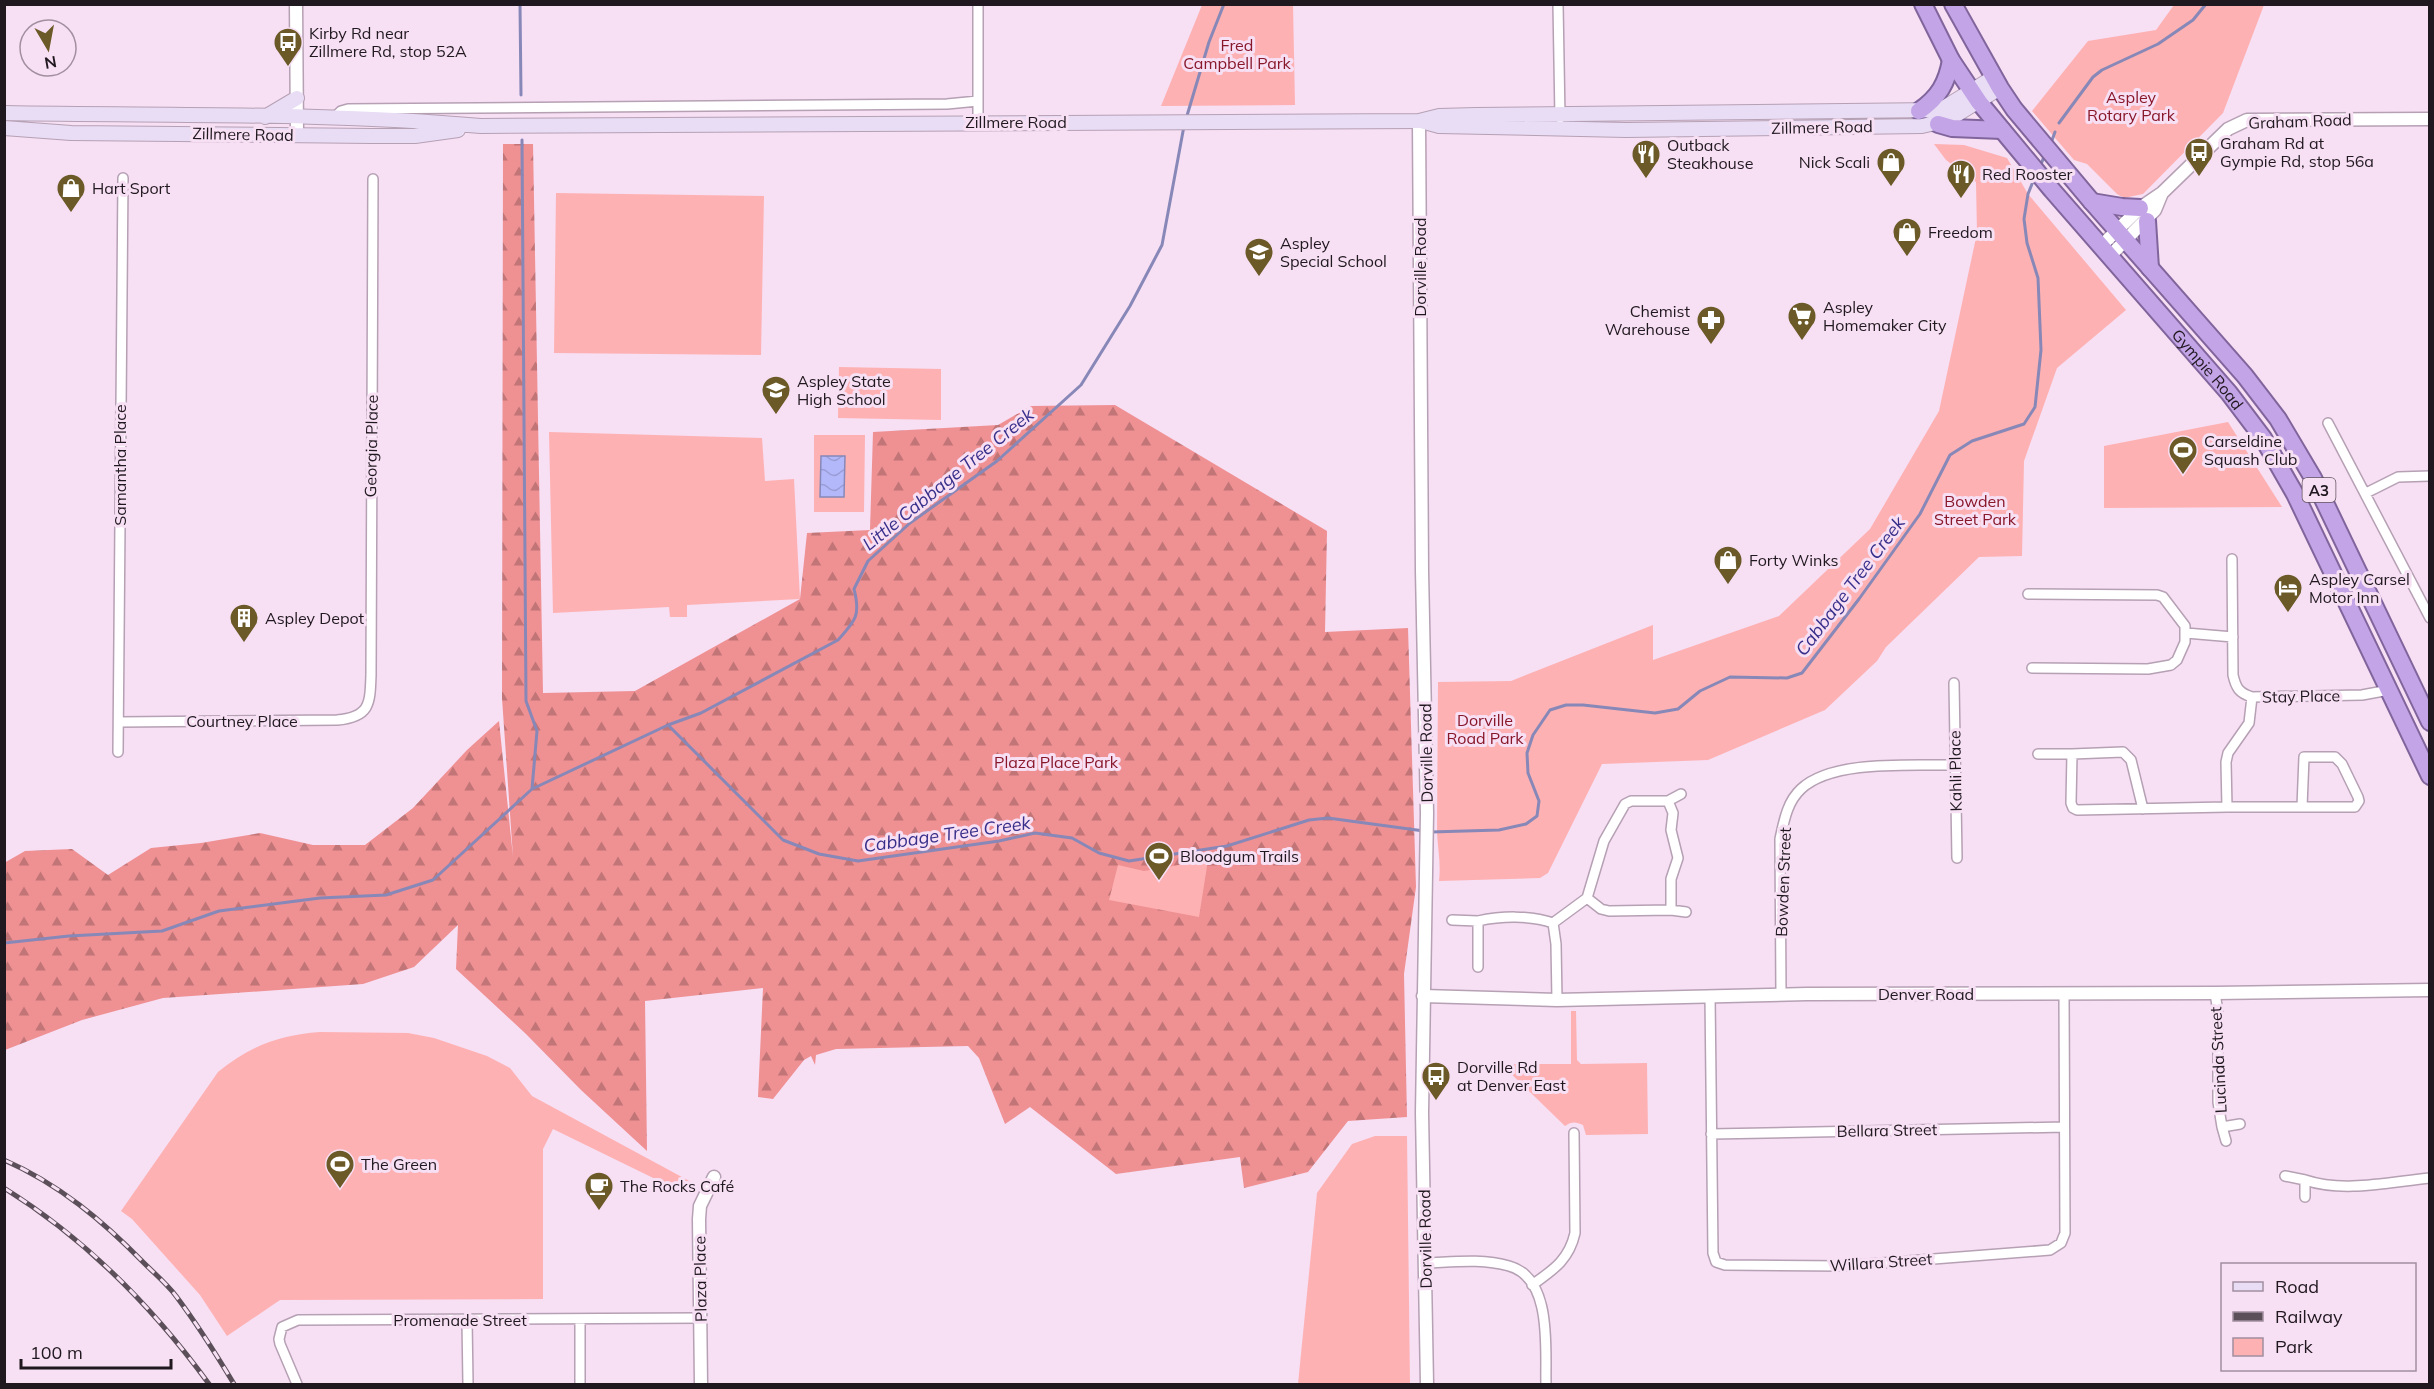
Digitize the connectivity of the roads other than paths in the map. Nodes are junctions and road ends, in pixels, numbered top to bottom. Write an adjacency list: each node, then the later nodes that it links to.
1 (296, 4): 9 (street)
2 (978, 4): 10 (street)
3 (1558, 4): 14 (street)
4 (1923, 4): 6 (highway, Gympie Road / A3)
5 (1953, 4): 7 (highway, Gympie Road / A3)
6 (1951, 60): 8 (highway, Gympie Road / A3); 12 (highway)
7 (1997, 82): 8 (main road, Zillmere Road); 30 (highway, Gympie Road / A3)
8 (1975, 97): 12 (main road, Zillmere Road); 21 (main road, Zillmere Road); 26 (highway, Gympie Road / A3)
9 (297, 98): 15 (main road); 16 (street)
10 (978, 100): 11 (street, Zillmere Road); 20 (street)
11 (612, 106): 17 (street, Zillmere Road); 23 (street)
12 (1919, 111): 14 (main road, Zillmere Road)
13 (4, 113): 15 (main road, Zillmere Road)
14 (1560, 115): 19 (main road, Zillmere Road); 25 (street)
15 (265, 117): 16 (main road, Zillmere Road)
16 (297, 117): 17 (main road, Zillmere Road); 27 (street)
17 (333, 119): 22 (main road, Zillmere Road)
18 (2430, 119): 31 (street, Graham Road)
19 (1419, 121): 20 (main road, Zillmere Road); 25 (main road, Zillmere Road); 72 (street, Dorville Road)
20 (978, 122): 23 (main road, Zillmere Road)
21 (1938, 124): 25 (main road, Zillmere Road); 26 (highway)
22 (481, 126): 23 (main road, Zillmere Road); 27 (main road, Zillmere Road)
23 (612, 126)
24 (4, 128): 27 (main road, Zillmere Road)
25 (1560, 130)
26 (2002, 130): 33 (highway, Gympie Road / A3)
27 (297, 135)
28 (123, 178): 48 (street, Samantha Place)
29 (373, 179): 47 (street, Georgia Place)
30 (2092, 202): 31 (highway); 32 (highway, Gympie Road / A3)
31 (2144, 214): 32 (street, Graham Road); 34 (highway)
32 (2122, 235): 33 (street, Graham Road); 34 (highway, Gympie Road / A3)
33 (2105, 251): 45 (highway, Gympie Road / A3)
34 (2150, 268): 49 (highway, Gympie Road / A3)
35 (2328, 423): 37 (street)
36 (2430, 476): 37 (street)
37 (2366, 493): 40 (street)
38 (2232, 559): 42 (street, Stay Place)
39 (2028, 594): 41 (street)
40 (2430, 618)
41 (2186, 633): 42 (street); 43 (street)
42 (2233, 638): 46 (street, Stay Place)
43 (2032, 669)
44 (1954, 684): 53 (street, Kahli Place)
45 (2389, 690): 46 (street, Stay Place); 54 (highway, Gympie Road / A3)
46 (2252, 697): 57 (street)
47 (364, 712): 48 (street, Courtney Place)
48 (119, 722): 50 (street, Samantha Place)
49 (2430, 722)
50 (118, 752)
51 (2038, 754): 52 (street)
52 (2072, 754): 59 (street); 59 (street)
53 (1955, 765): 60 (street, Kahli Place); 71 (street, Bowden Street)
54 (2430, 776)
55 (1681, 794): 56 (street)
56 (1668, 801): 61 (street); 62 (street)
57 (2227, 807): 58 (street); 59 (street)
58 (2301, 807): 58 (street)
59 (2143, 809)
60 (1957, 858)
61 (1587, 898): 62 (street); 66 (street)
62 (1671, 910): 63 (street)
63 (1686, 912)
64 (1452, 920): 65 (street)
65 (1478, 921): 66 (street); 67 (street)
66 (1553, 923): 74 (street)
67 (1478, 967)
68 (2430, 990): 70 (street, Denver Road)
69 (2064, 993): 70 (street, Denver Road); 71 (street, Denver Road); 76 (street, Willara Street)
70 (2215, 993): 77 (street, Lucinda Street)
71 (1781, 995): 73 (street, Denver Road)
72 (1423, 996): 74 (street, Denver Road); 86 (street, Dorville Road)
73 (1710, 996): 74 (street, Denver Road); 79 (street, Willara Street)
74 (1557, 1000)
75 (2240, 1125): 77 (street, Lucinda Street)
76 (2064, 1127): 79 (street, Bellara Street); 79 (street, Willara Street)
77 (2222, 1127): 80 (street, Lucinda Street)
78 (1574, 1133): 87 (street)
79 (1711, 1134)
80 (2226, 1141)
81 (2285, 1176): 84 (street)
82 (714, 1177): 88 (street, Plaza Place)
83 (2430, 1178): 84 (street)
84 (2305, 1180): 85 (street)
85 (2305, 1197)
86 (1426, 1263): 87 (street); 95 (street, Dorville Road)
87 (1532, 1286): 96 (street)
88 (700, 1318): 89 (street, Promenade Street); 94 (street, Plaza Place)
89 (580, 1319): 90 (street, Promenade Street); 93 (street)
90 (467, 1320): 91 (street, Promenade Street); 92 (street)
91 (297, 1384)
92 (468, 1384)
93 (580, 1384)
94 (701, 1384)
95 (1427, 1384)
96 (1546, 1384)

